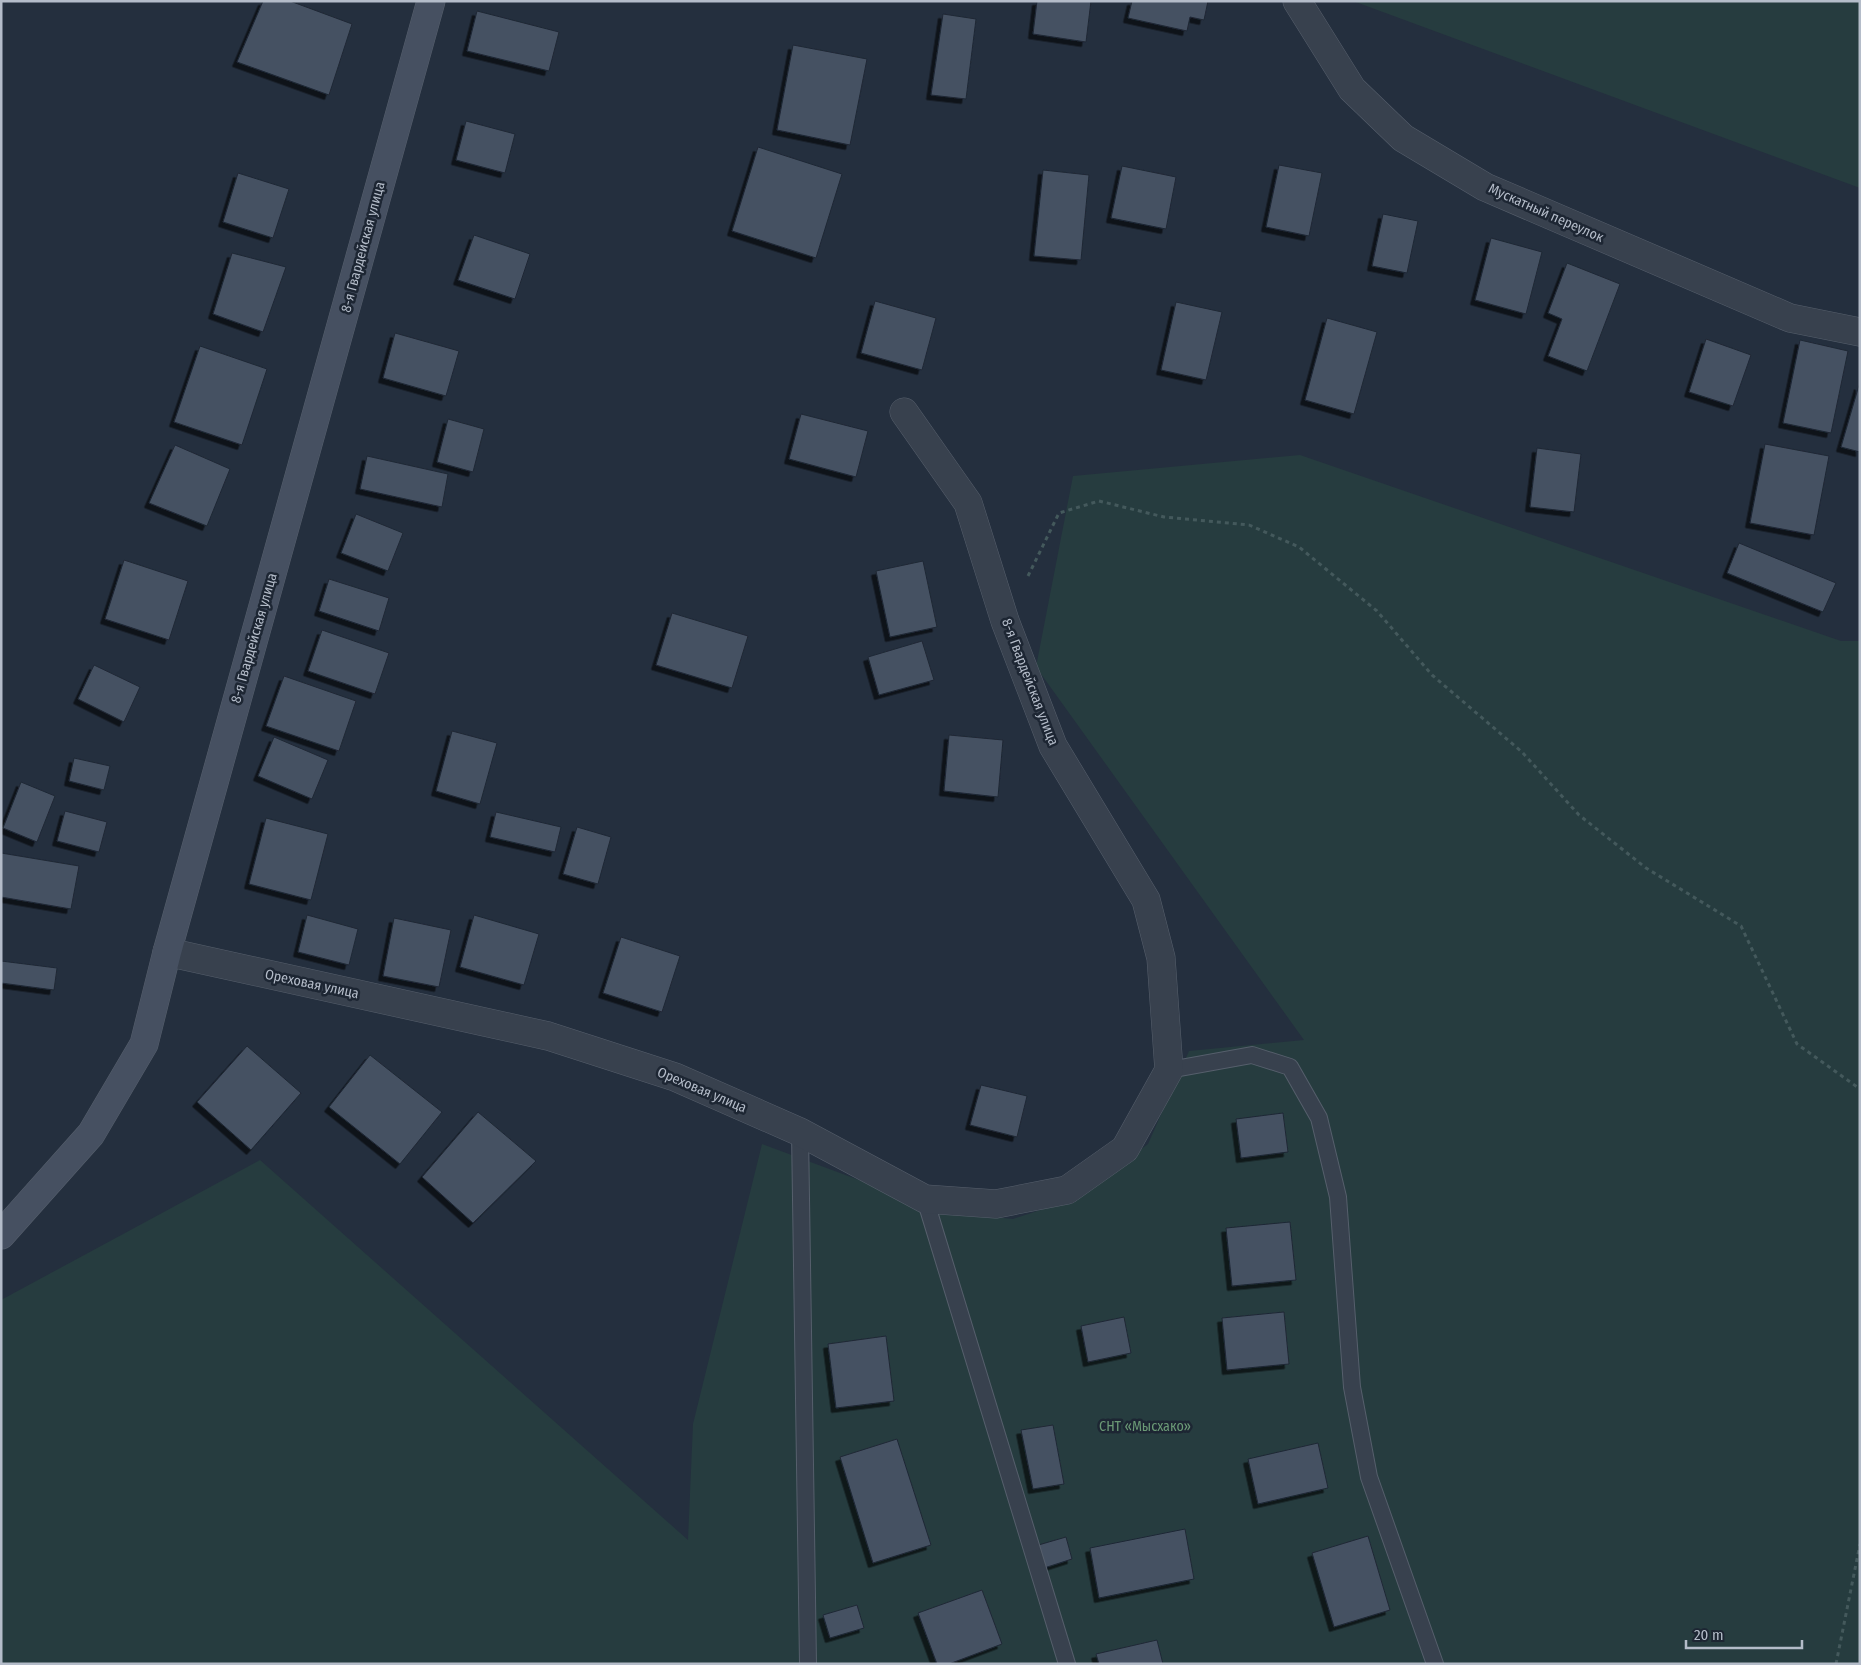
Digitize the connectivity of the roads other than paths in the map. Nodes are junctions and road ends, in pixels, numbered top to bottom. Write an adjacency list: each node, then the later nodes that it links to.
1 (431, 1): 5 (street, 8-я Гвардейская улица)
2 (1297, 1): 3 (street, Мускатный переулок)
3 (1860, 332)
4 (904, 412): 6 (street, 8-я Гвардейская улица)
5 (167, 952): 7 (street, Ореховая улица); 9 (street, 8-я Гвардейская улица)
6 (1169, 1070): 8 (street, Ореховая улица); 12 (lane)
7 (800, 1132): 8 (street, Ореховая улица); 10 (lane)
8 (925, 1199): 11 (lane)
9 (1, 1235)
10 (808, 1664)
11 (1067, 1664)
12 (1435, 1664)

